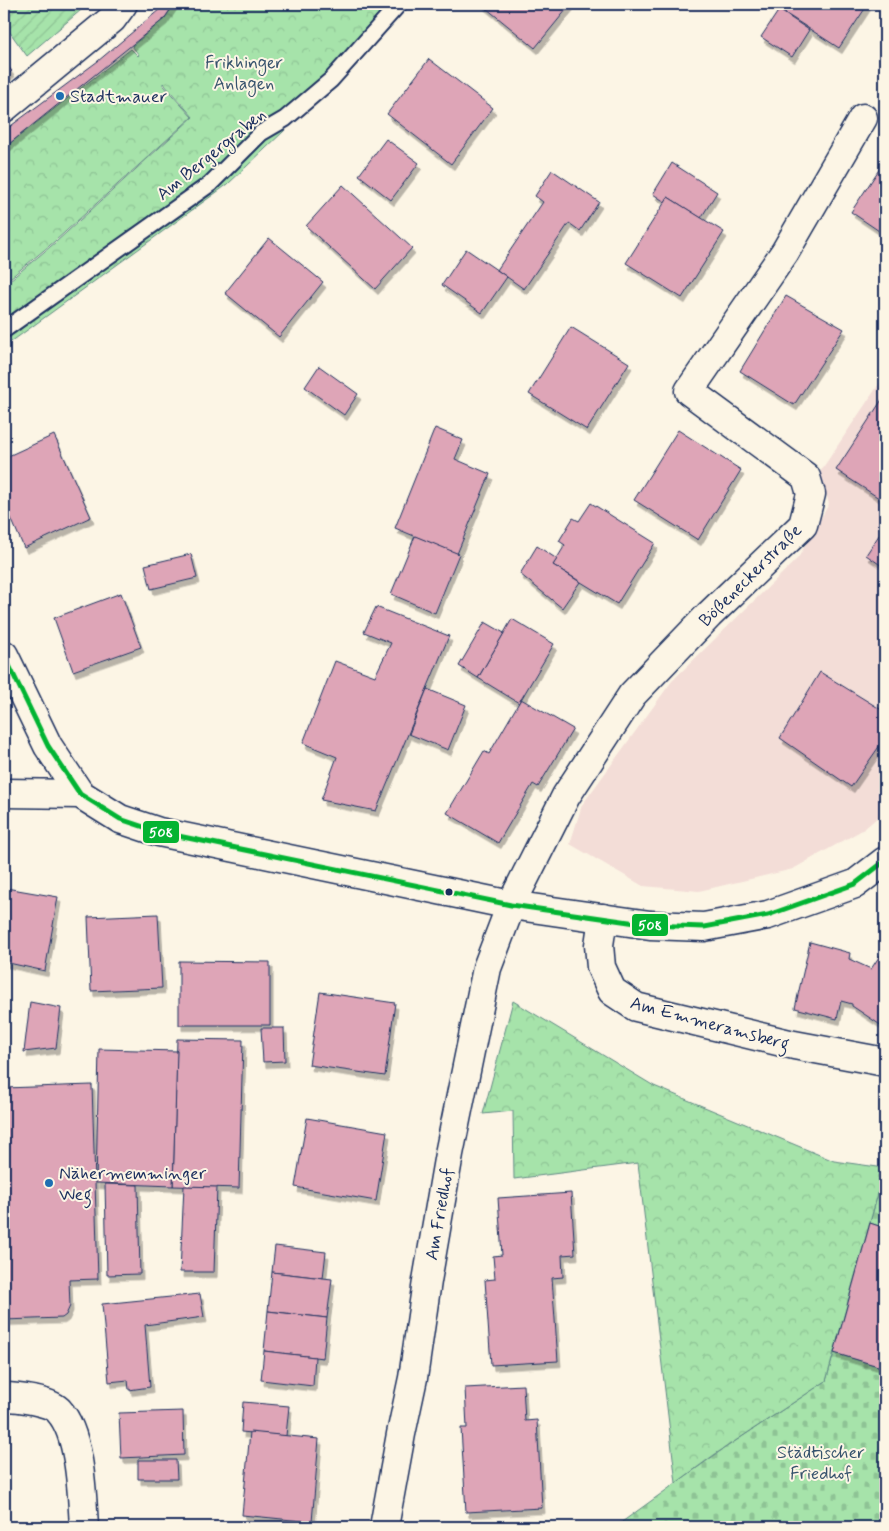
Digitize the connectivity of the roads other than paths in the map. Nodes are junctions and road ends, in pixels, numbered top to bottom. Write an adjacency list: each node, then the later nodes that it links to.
1 (123, 4): 3 (street)
2 (399, 4): 5 (lane, Am Bergergraben)
3 (4, 108)
4 (863, 118): 10 (street, Bößeneckerstraße)
5 (4, 330)
6 (4, 655): 8 (street)
7 (4, 793): 8 (street)
8 (80, 794): 10 (street)
9 (885, 861): 11 (street)
10 (511, 905): 11 (street); 15 (street, Am Friedhof)
11 (603, 918): 12 (street, Am Emmeramsberg)
12 (885, 1062)
13 (4, 1397): 14 (street)
14 (84, 1527)
15 (384, 1527)

